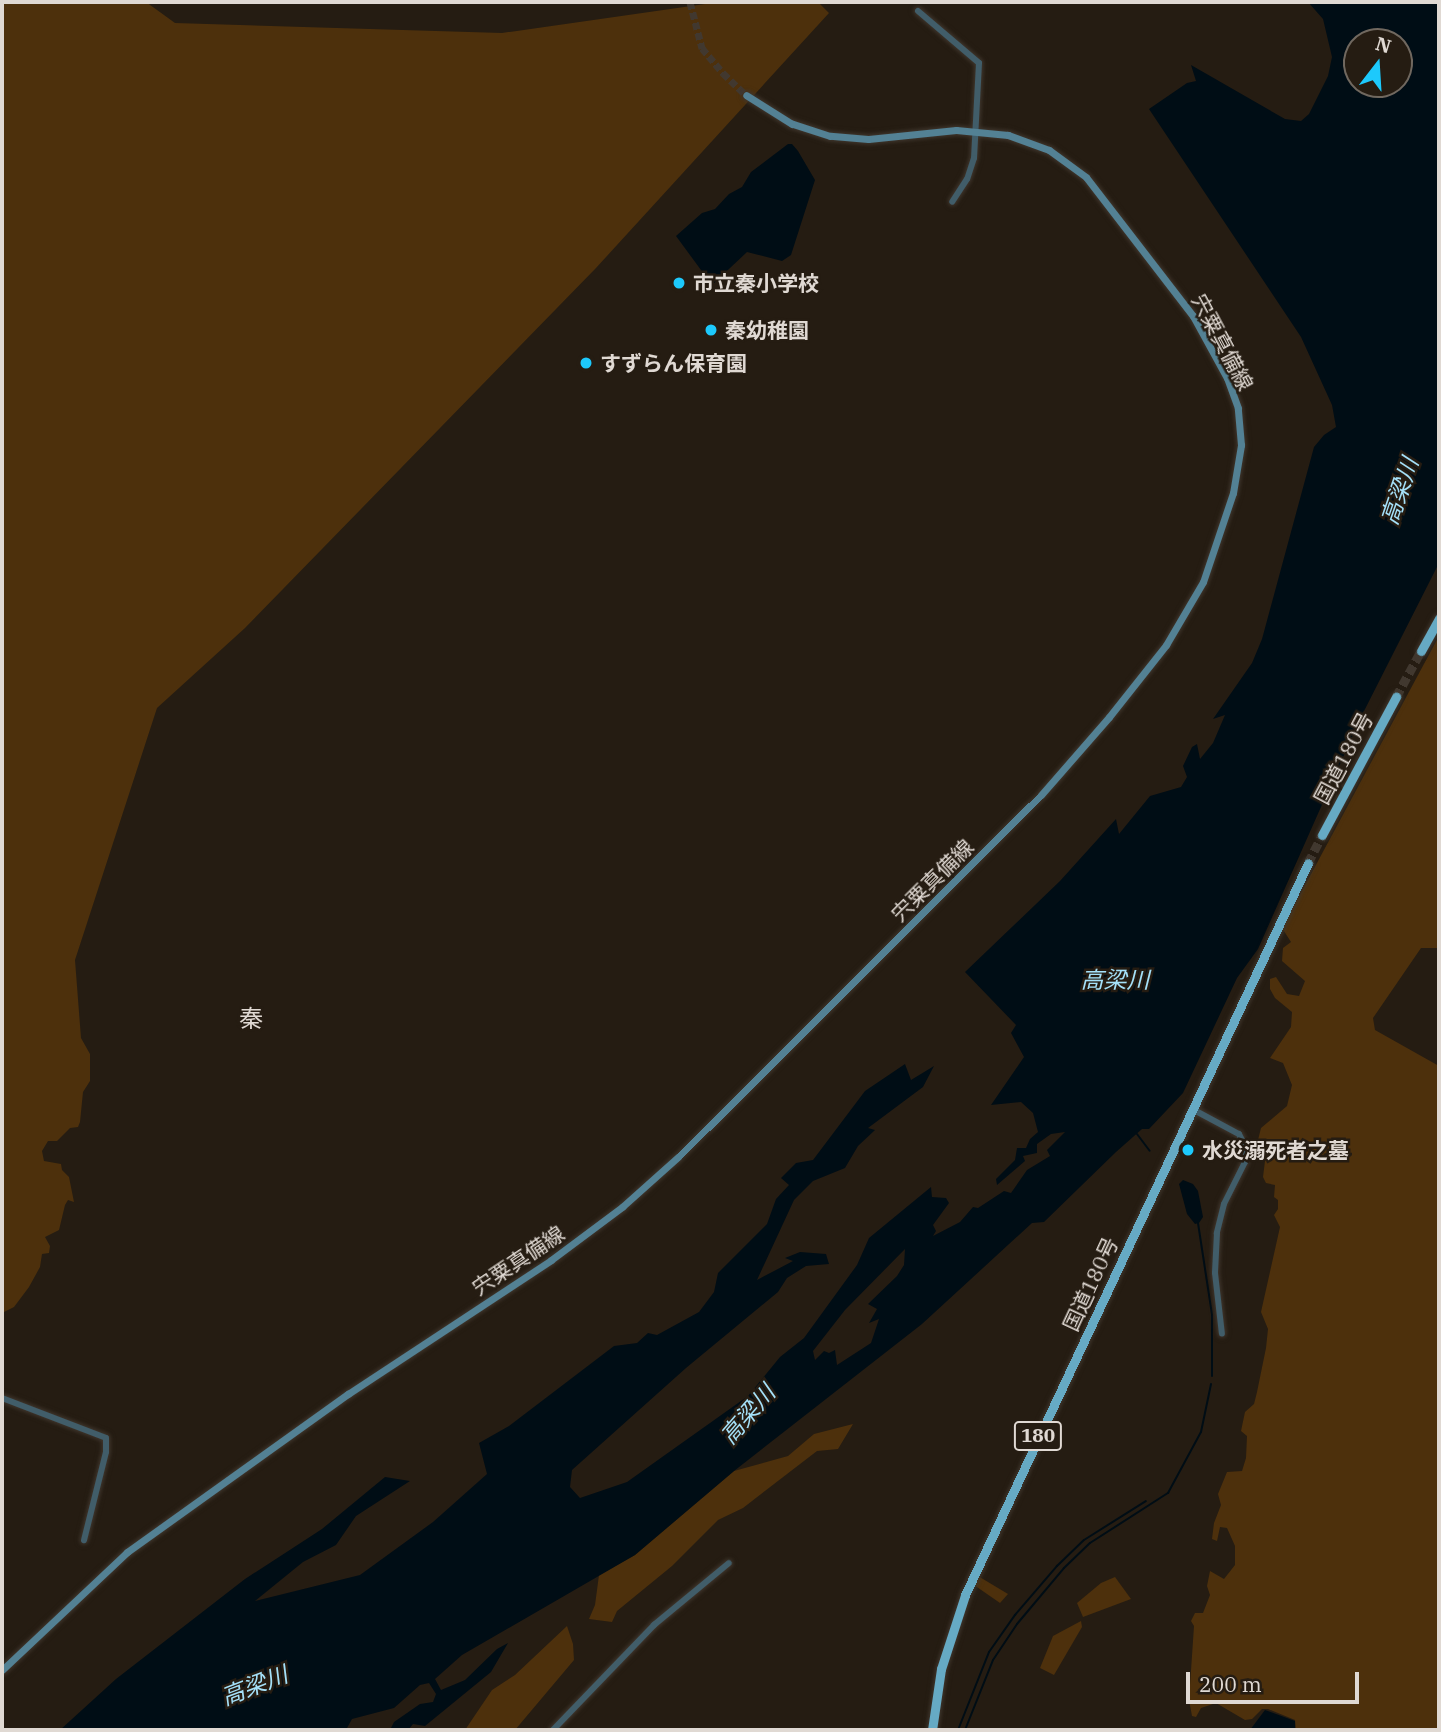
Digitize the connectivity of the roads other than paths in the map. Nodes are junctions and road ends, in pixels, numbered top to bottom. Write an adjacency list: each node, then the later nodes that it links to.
1 (918, 11): 3 (street)
2 (746, 95): 3 (main road, 宍粟真備線)
3 (976, 130): 4 (street); 15 (main road, 宍粟真備線)
4 (952, 202)
5 (1439, 619): 6 (highway)
6 (1421, 651)
7 (1396, 697): 8 (highway, 国道180号)
8 (1323, 832)
9 (1308, 863): 10 (highway, 国道180号 / 180)
10 (1194, 1111): 11 (street); 17 (highway, 国道180号 / 180)
11 (1222, 1334)
12 (2, 1398): 13 (street)
13 (83, 1540)
14 (729, 1563): 16 (street)
15 (2, 1670)
16 (552, 1730)
17 (932, 1730)

